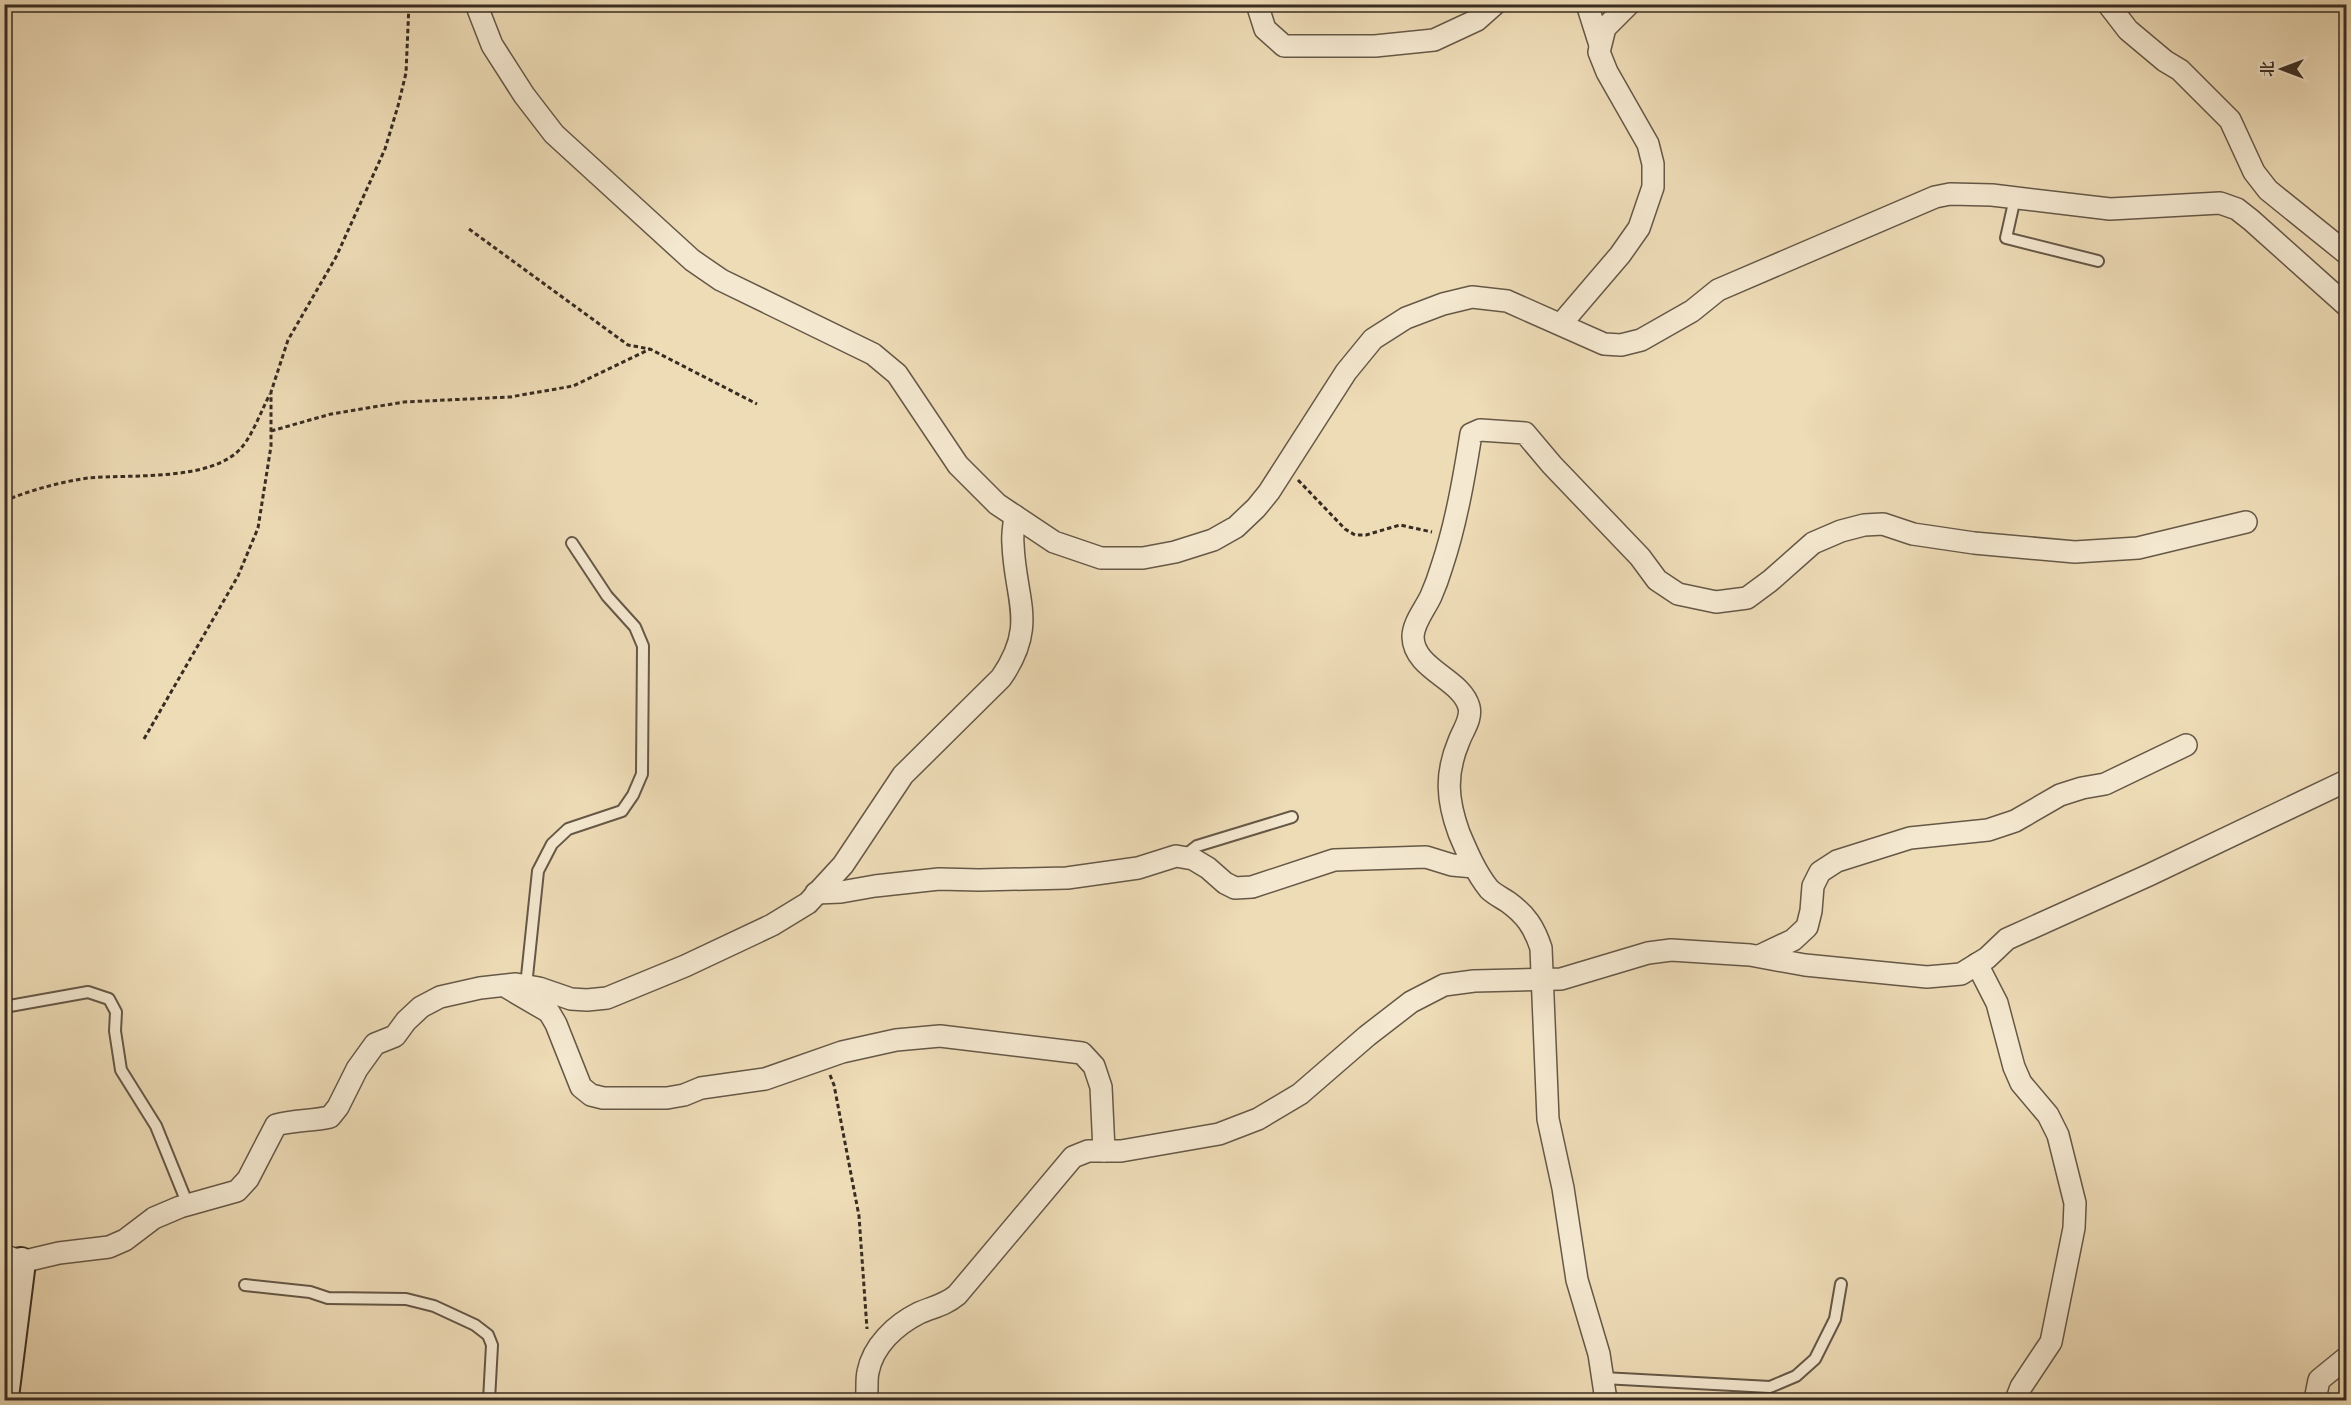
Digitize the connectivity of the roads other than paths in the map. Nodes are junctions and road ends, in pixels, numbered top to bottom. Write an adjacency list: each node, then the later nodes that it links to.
1 (476, 4): 13 (street)
2 (1257, 4): 3 (street)
3 (1495, 4)
4 (1587, 4): 7 (street)
5 (1629, 4): 7 (street)
6 (2108, 4): 9 (street)
7 (1600, 45): 12 (street)
8 (2015, 198): 10 (lane); 11 (street); 12 (street)
9 (2346, 253)
10 (2098, 261)
11 (2346, 306)
12 (1561, 324): 13 (street)
13 (1015, 516): 21 (street)
14 (2246, 522): 20 (street)
15 (572, 543): 26 (lane)
16 (2186, 745): 22 (street)
17 (2346, 781): 23 (street)
18 (1292, 817): 19 (lane)
19 (1182, 857): 20 (street); 21 (street)
20 (1474, 867): 24 (street)
21 (816, 893): 26 (street)
22 (1759, 956): 23 (street); 24 (street)
23 (1977, 964): 39 (street)
24 (1543, 980): 28 (street); 34 (street)
25 (504, 985): 26 (street); 28 (street); 29 (street)
26 (526, 986)
27 (4, 1007): 29 (lane)
28 (1104, 1151): 37 (street)
29 (188, 1205): 30 (street)
30 (13, 1258): 35 (street)
31 (1841, 1284): 34 (lane)
32 (244, 1285): 36 (lane)
33 (2346, 1358): 40 (street)
34 (1603, 1378): 38 (street)
35 (4, 1397)
36 (489, 1401)
37 (866, 1401)
38 (1606, 1401)
39 (2016, 1401)
40 (2315, 1401)

